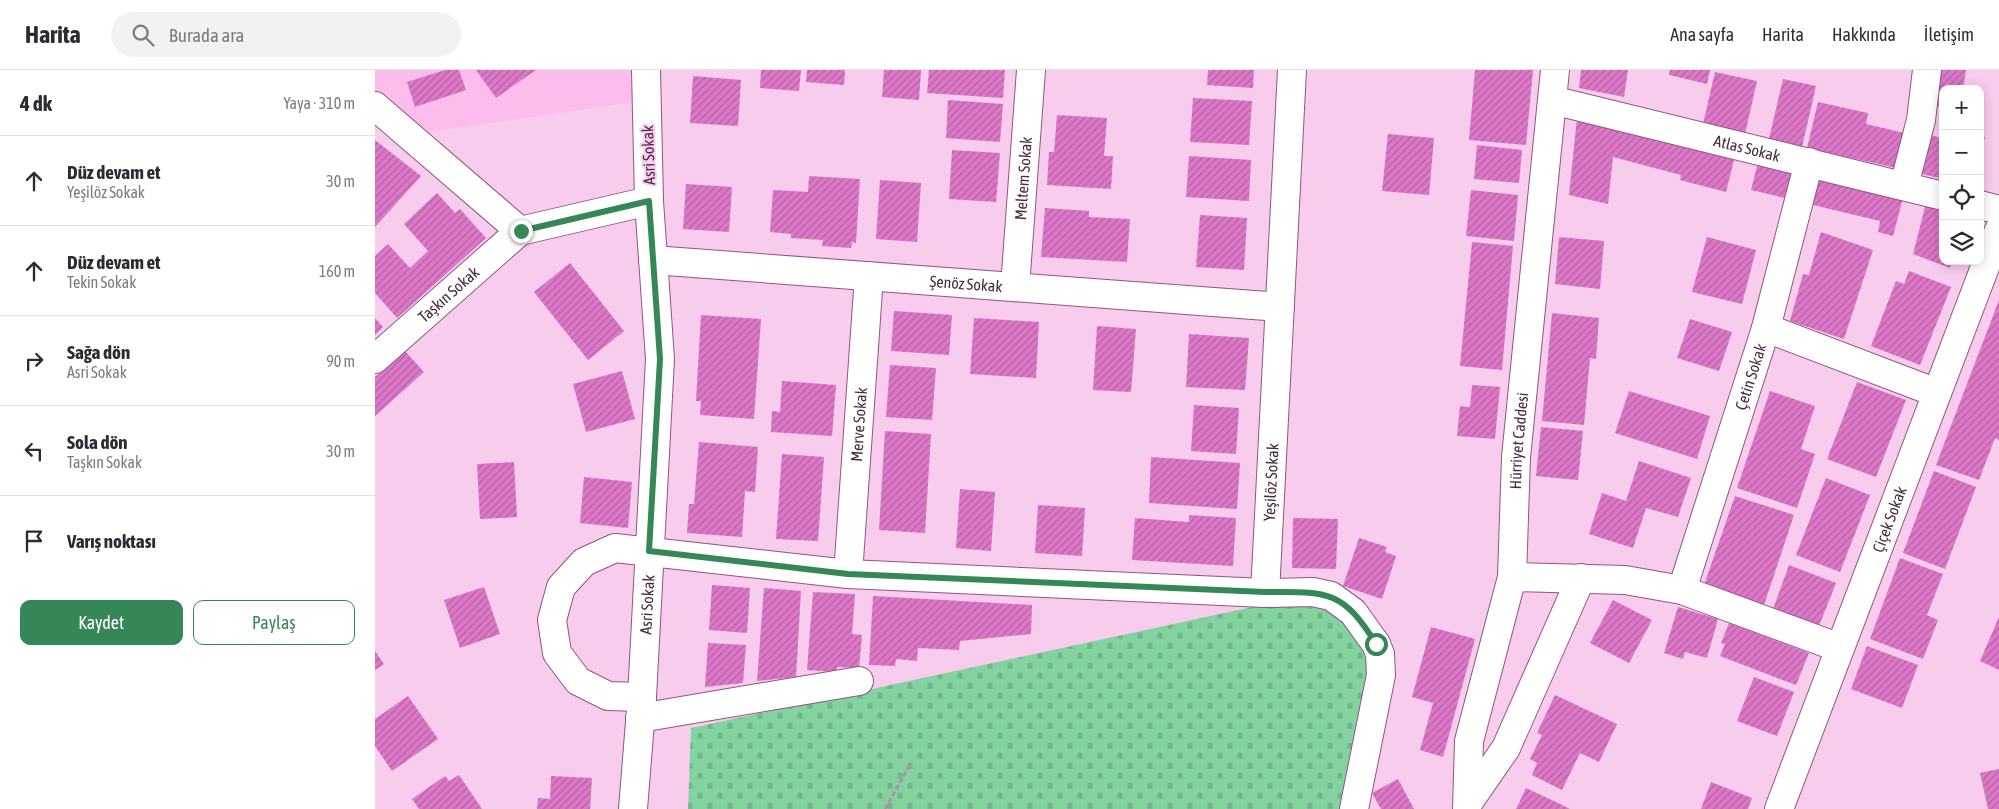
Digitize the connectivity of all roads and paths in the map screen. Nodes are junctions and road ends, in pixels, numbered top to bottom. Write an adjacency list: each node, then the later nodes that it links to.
1 (646, 70): 11 (street, Asri Sokak)
2 (1031, 70): 18 (street, Meltem Sokak)
3 (1292, 70): 19 (street, Yeşilöz Sokak)
4 (1555, 70): 6 (street, Hürriyet Caddesi)
5 (1927, 70): 9 (street)
6 (1552, 100): 8 (street, Atlas Sokak); 25 (street, Hürriyet Caddesi)
7 (375, 106): 15 (street)
8 (1809, 162): 9 (street, Atlas Sokak); 20 (street, Çetin Sokak)
9 (1904, 186): 10 (street, Atlas Sokak)
10 (1939, 195)
11 (649, 201): 15 (street, Taşkın Sokak); 16 (street, Asri Sokak)
12 (1984, 206): 13 (street)
13 (1999, 210)
14 (1999, 230): 22 (street, Çiçek Sokak)
15 (521, 231): 21 (street, Taşkın Sokak)
16 (653, 260): 17 (street, Şenöz Sokak); 23 (street, Asri Sokak)
17 (869, 276): 18 (street, Şenöz Sokak); 24 (street, Merve Sokak)
18 (1015, 287): 19 (street, Şenöz Sokak)
19 (1280, 307): 28 (street, Yeşilöz Sokak)
20 (1766, 328): 22 (street); 27 (street, Çetin Sokak)
21 (375, 359)
22 (1937, 393): 29 (street, Çiçek Sokak)
23 (649, 551): 24 (street); 31 (street, Asri Sokak); 31 (street)
24 (848, 574): 28 (street)
25 (1512, 577): 26 (street); 33 (street, Hürriyet Caddesi)
26 (1581, 578): 27 (street); 33 (street)
27 (1682, 590): 29 (street)
28 (1265, 592): 36 (street)
29 (1840, 648): 37 (street, Çiçek Sokak)
30 (859, 681): 31 (street)
31 (641, 708): 34 (street, Asri Sokak)
32 (911, 763): 35 (path)
33 (1467, 806)
34 (633, 809)
35 (885, 809)
36 (1354, 809)
37 (1779, 809)

